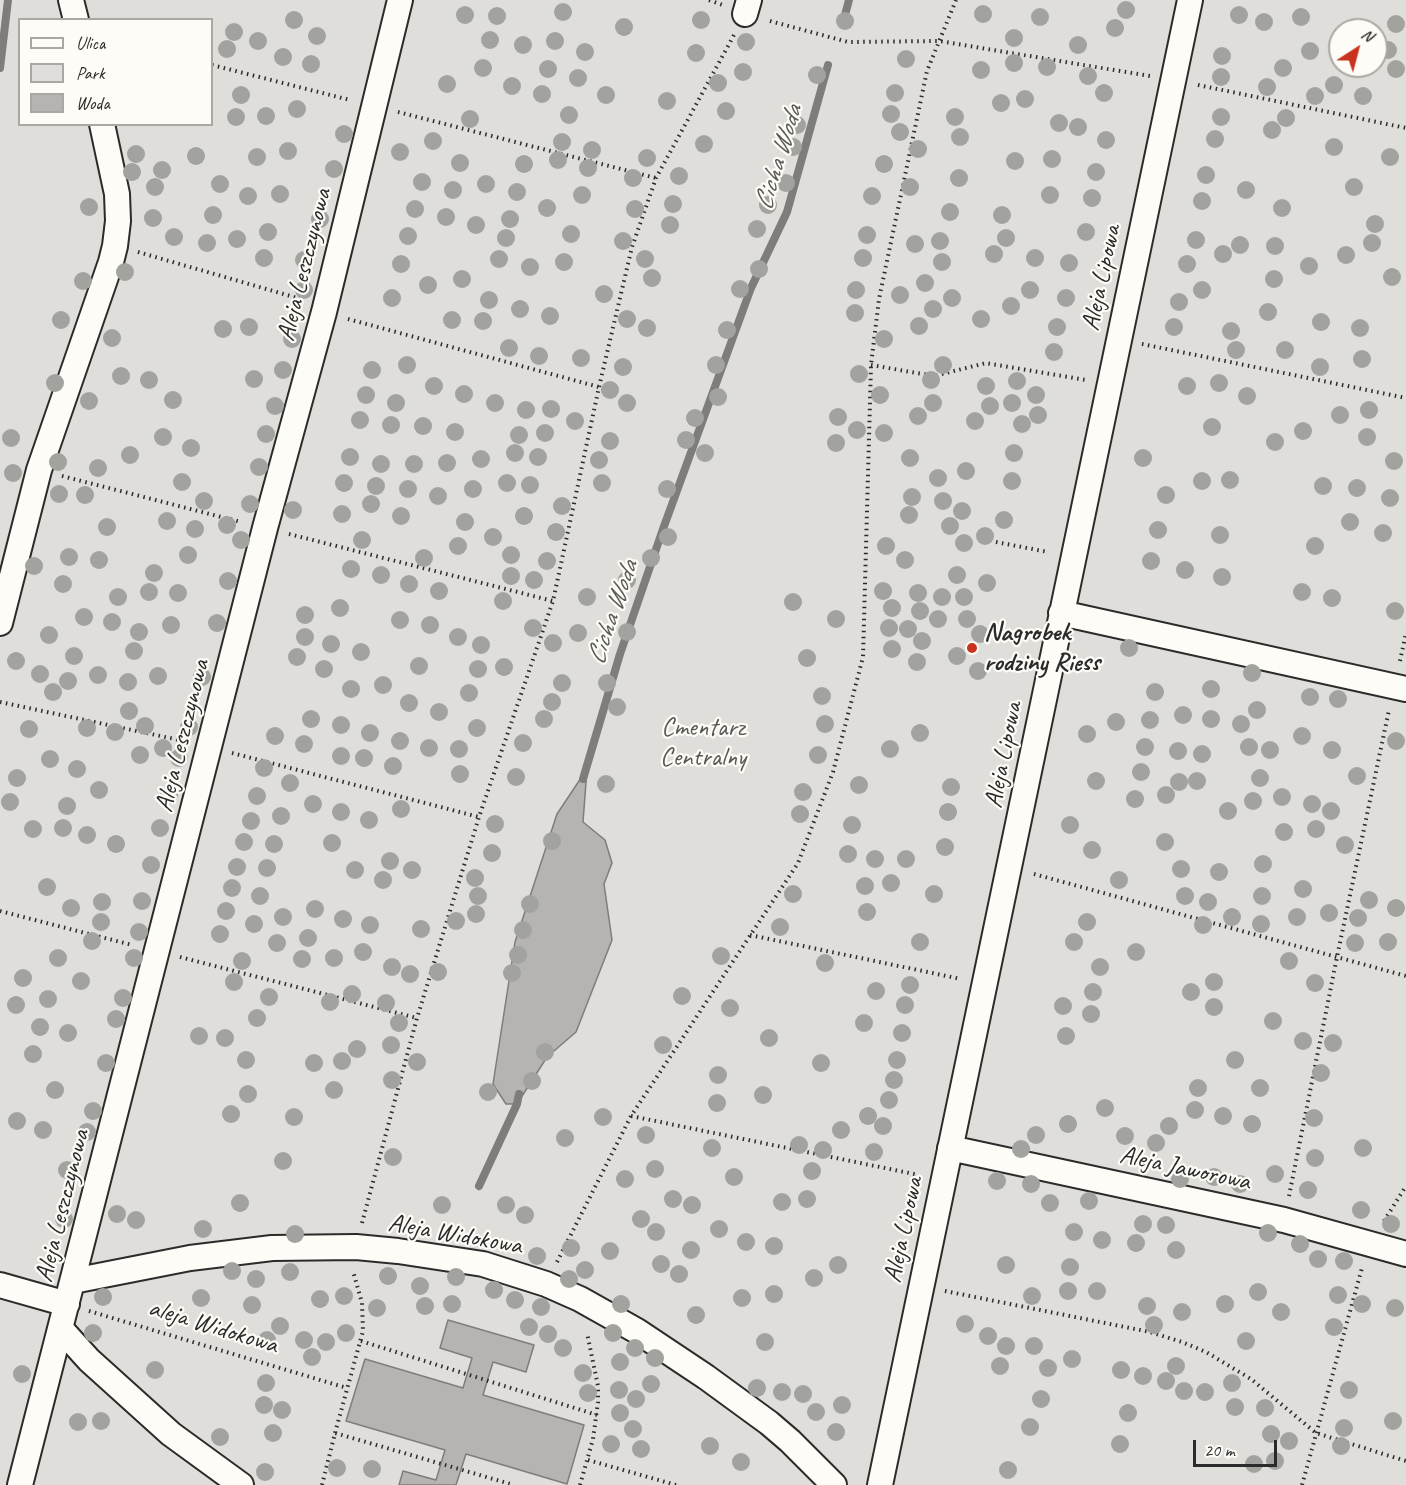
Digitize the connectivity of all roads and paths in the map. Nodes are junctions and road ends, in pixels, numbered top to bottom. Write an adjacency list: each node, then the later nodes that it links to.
1 (71, 0): 7 (street)
2 (400, 0): 11 (street, Aleja Leszczynowa)
3 (710, 0): 6 (path)
4 (956, 0): 8 (path)
5 (1190, 0): 10 (street, Aleja Lipowa)
6 (747, 7): 8 (path); 14 (path)
7 (76, 18)
8 (939, 41): 10 (path); 18 (path)
9 (213, 65): 11 (path)
10 (1174, 80): 13 (path); 17 (street, Aleja Lipowa)
11 (373, 106): 14 (path); 16 (street, Aleja Leszczynowa)
12 (102, 126): 15 (street)
13 (1406, 128)
14 (656, 178): 20 (path)
15 (115, 246): 16 (path); 22 (street)
16 (324, 312): 20 (path); 23 (street, Aleja Leszczynowa)
17 (1119, 340): 19 (street, Aleja Lipowa); 21 (path)
18 (871, 366): 19 (path); 36 (path)
19 (1109, 384): 25 (street, Aleja Lipowa)
20 (599, 387): 26 (path)
21 (1406, 398)
22 (39, 470): 23 (path); 28 (street)
23 (265, 528): 26 (path); 32 (street, Aleja Leszczynowa)
24 (996, 542): 25 (path)
25 (1074, 557): 27 (street, Aleja Lipowa)
26 (553, 601): 33 (path)
27 (1062, 613): 30 (street); 34 (street, Aleja Lipowa)
28 (0, 623)
29 (1406, 633): 30 (path)
30 (1400, 688): 38 (path)
31 (0, 702): 32 (path)
32 (209, 747): 33 (path); 37 (street, Aleja Leszczynowa)
33 (479, 817): 41 (path)
34 (1010, 867): 38 (path); 40 (street, Aleja Lipowa)
35 (0, 911): 37 (path)
36 (750, 935): 40 (path); 42 (path)
37 (157, 951): 41 (path); 50 (street, Aleja Leszczynowa)
38 (1336, 957): 39 (path); 46 (path)
39 (1406, 976)
40 (984, 984): 43 (street, Aleja Lipowa)
41 (417, 1018): 48 (path)
42 (632, 1116): 44 (path); 51 (path)
43 (950, 1148): 44 (street, Aleja Lipowa); 46 (street, Aleja Jaworowa)
44 (944, 1180): 53 (street, Aleja Lipowa)
45 (1406, 1186): 47 (path)
46 (1284, 1220): 47 (street, Aleja Jaworowa)
47 (1369, 1243): 49 (street, Aleja Jaworowa); 61 (path)
48 (351, 1247): 50 (street, Aleja Widokowa); 51 (street, Aleja Widokowa); 57 (path)
49 (1406, 1254)
50 (73, 1281): 55 (street, Aleja Leszczynowa)
51 (546, 1284): 54 (street, Aleja Widokowa)
52 (0, 1285): 55 (street)
53 (921, 1286): 61 (path); 71 (street, Aleja Lipowa)
54 (580, 1299): 59 (path); 70 (street, Aleja Widokowa)
55 (67, 1304): 56 (street, Aleja Leszczynowa); 58 (path, aleja Widokowa)
56 (61, 1329): 64 (street, Aleja Leszczynowa); 65 (street)
57 (361, 1341): 58 (path); 59 (path)
58 (347, 1388): 60 (path)
59 (597, 1415): 62 (path)
60 (335, 1433): 66 (path); 67 (path)
61 (1316, 1433): 63 (path); 72 (path)
62 (588, 1460): 68 (path); 69 (path)
63 (1406, 1461)
64 (20, 1485)
65 (242, 1485)
66 (322, 1485)
67 (514, 1485)
68 (580, 1485)
69 (676, 1485)
70 (834, 1485)
71 (880, 1485)
72 (1302, 1485)

